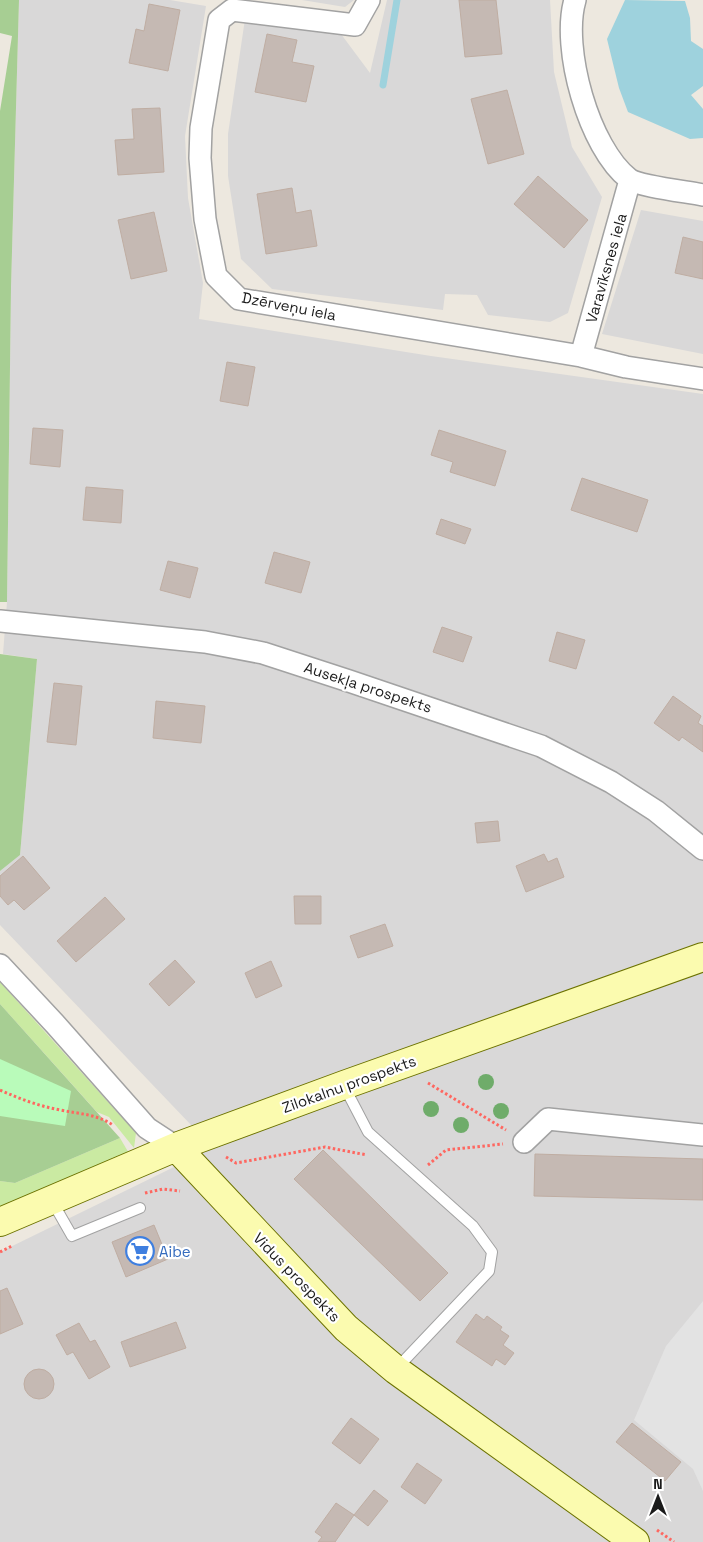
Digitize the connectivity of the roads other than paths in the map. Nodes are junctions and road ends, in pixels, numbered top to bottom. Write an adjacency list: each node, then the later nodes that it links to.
1 (369, 0): 5 (street, Dzērveņu iela)
2 (575, 0): 3 (street)
3 (630, 180): 4 (street); 5 (street, Varavīksnes iela)
4 (703, 195)
5 (581, 356): 6 (street, Dzērveņu iela)
6 (703, 379)
7 (0, 621): 8 (street, Ausekļa prospekts)
8 (703, 849)
9 (703, 957): 11 (main road, Zilokalnu prospekts)
10 (0, 965): 14 (street, Vidus prospekts)
11 (344, 1085): 14 (main road, Zilokalnu prospekts); 18 (lane)
12 (703, 1135): 13 (street)
13 (524, 1142)
14 (176, 1147): 15 (main road, Zilokalnu prospekts); 18 (main road, Vidus prospekts)
15 (51, 1200): 16 (lane); 17 (main road, Zilokalnu prospekts)
16 (140, 1208)
17 (0, 1222)
18 (396, 1370): 19 (main road, Vidus prospekts)
19 (642, 1533)

